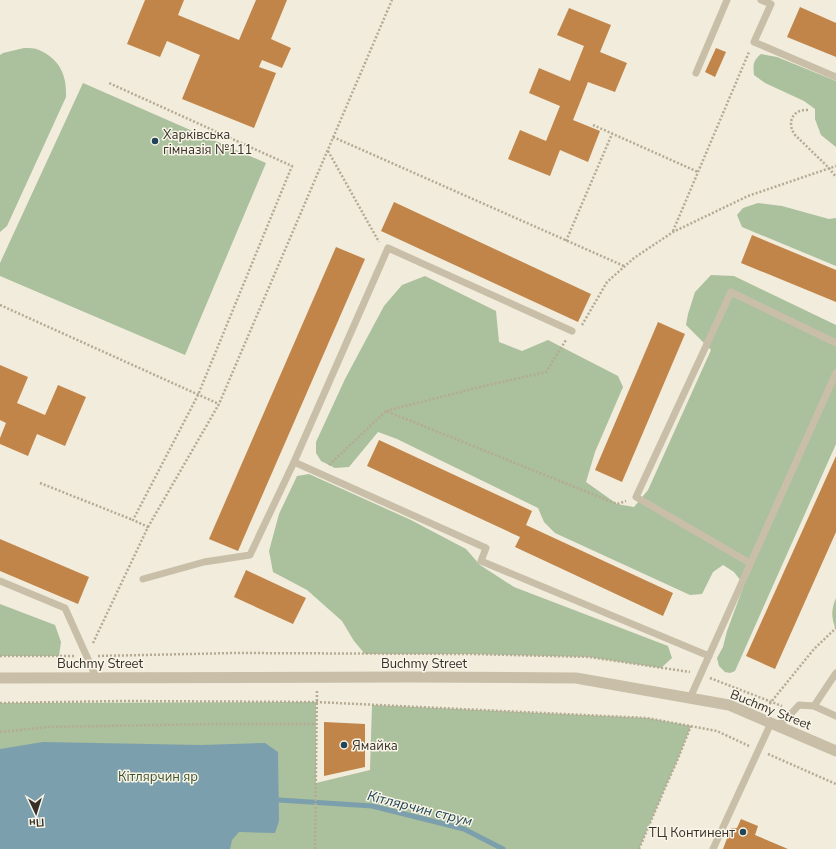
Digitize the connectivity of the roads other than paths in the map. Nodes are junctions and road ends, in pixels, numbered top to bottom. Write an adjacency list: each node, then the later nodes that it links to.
1 (727, 0): 3 (lane)
2 (761, 0): 4 (lane)
3 (696, 73)
4 (836, 77)
5 (572, 331): 8 (lane)
6 (836, 343): 9 (lane)
7 (836, 373): 9 (lane)
8 (294, 462): 10 (lane); 12 (lane)
9 (750, 563): 12 (lane)
10 (143, 579)
11 (0, 581): 15 (lane)
12 (709, 656): 16 (lane)
13 (836, 673): 17 (lane)
14 (0, 678): 15 (street, Buchmy Street)
15 (96, 678): 16 (street, Buchmy Street)
16 (690, 698): 19 (street, Buchmy Street)
17 (814, 706): 18 (lane); 19 (lane)
18 (836, 716)
19 (774, 724): 20 (street, Buchmy Street); 21 (lane)
20 (836, 751)
21 (713, 849)

